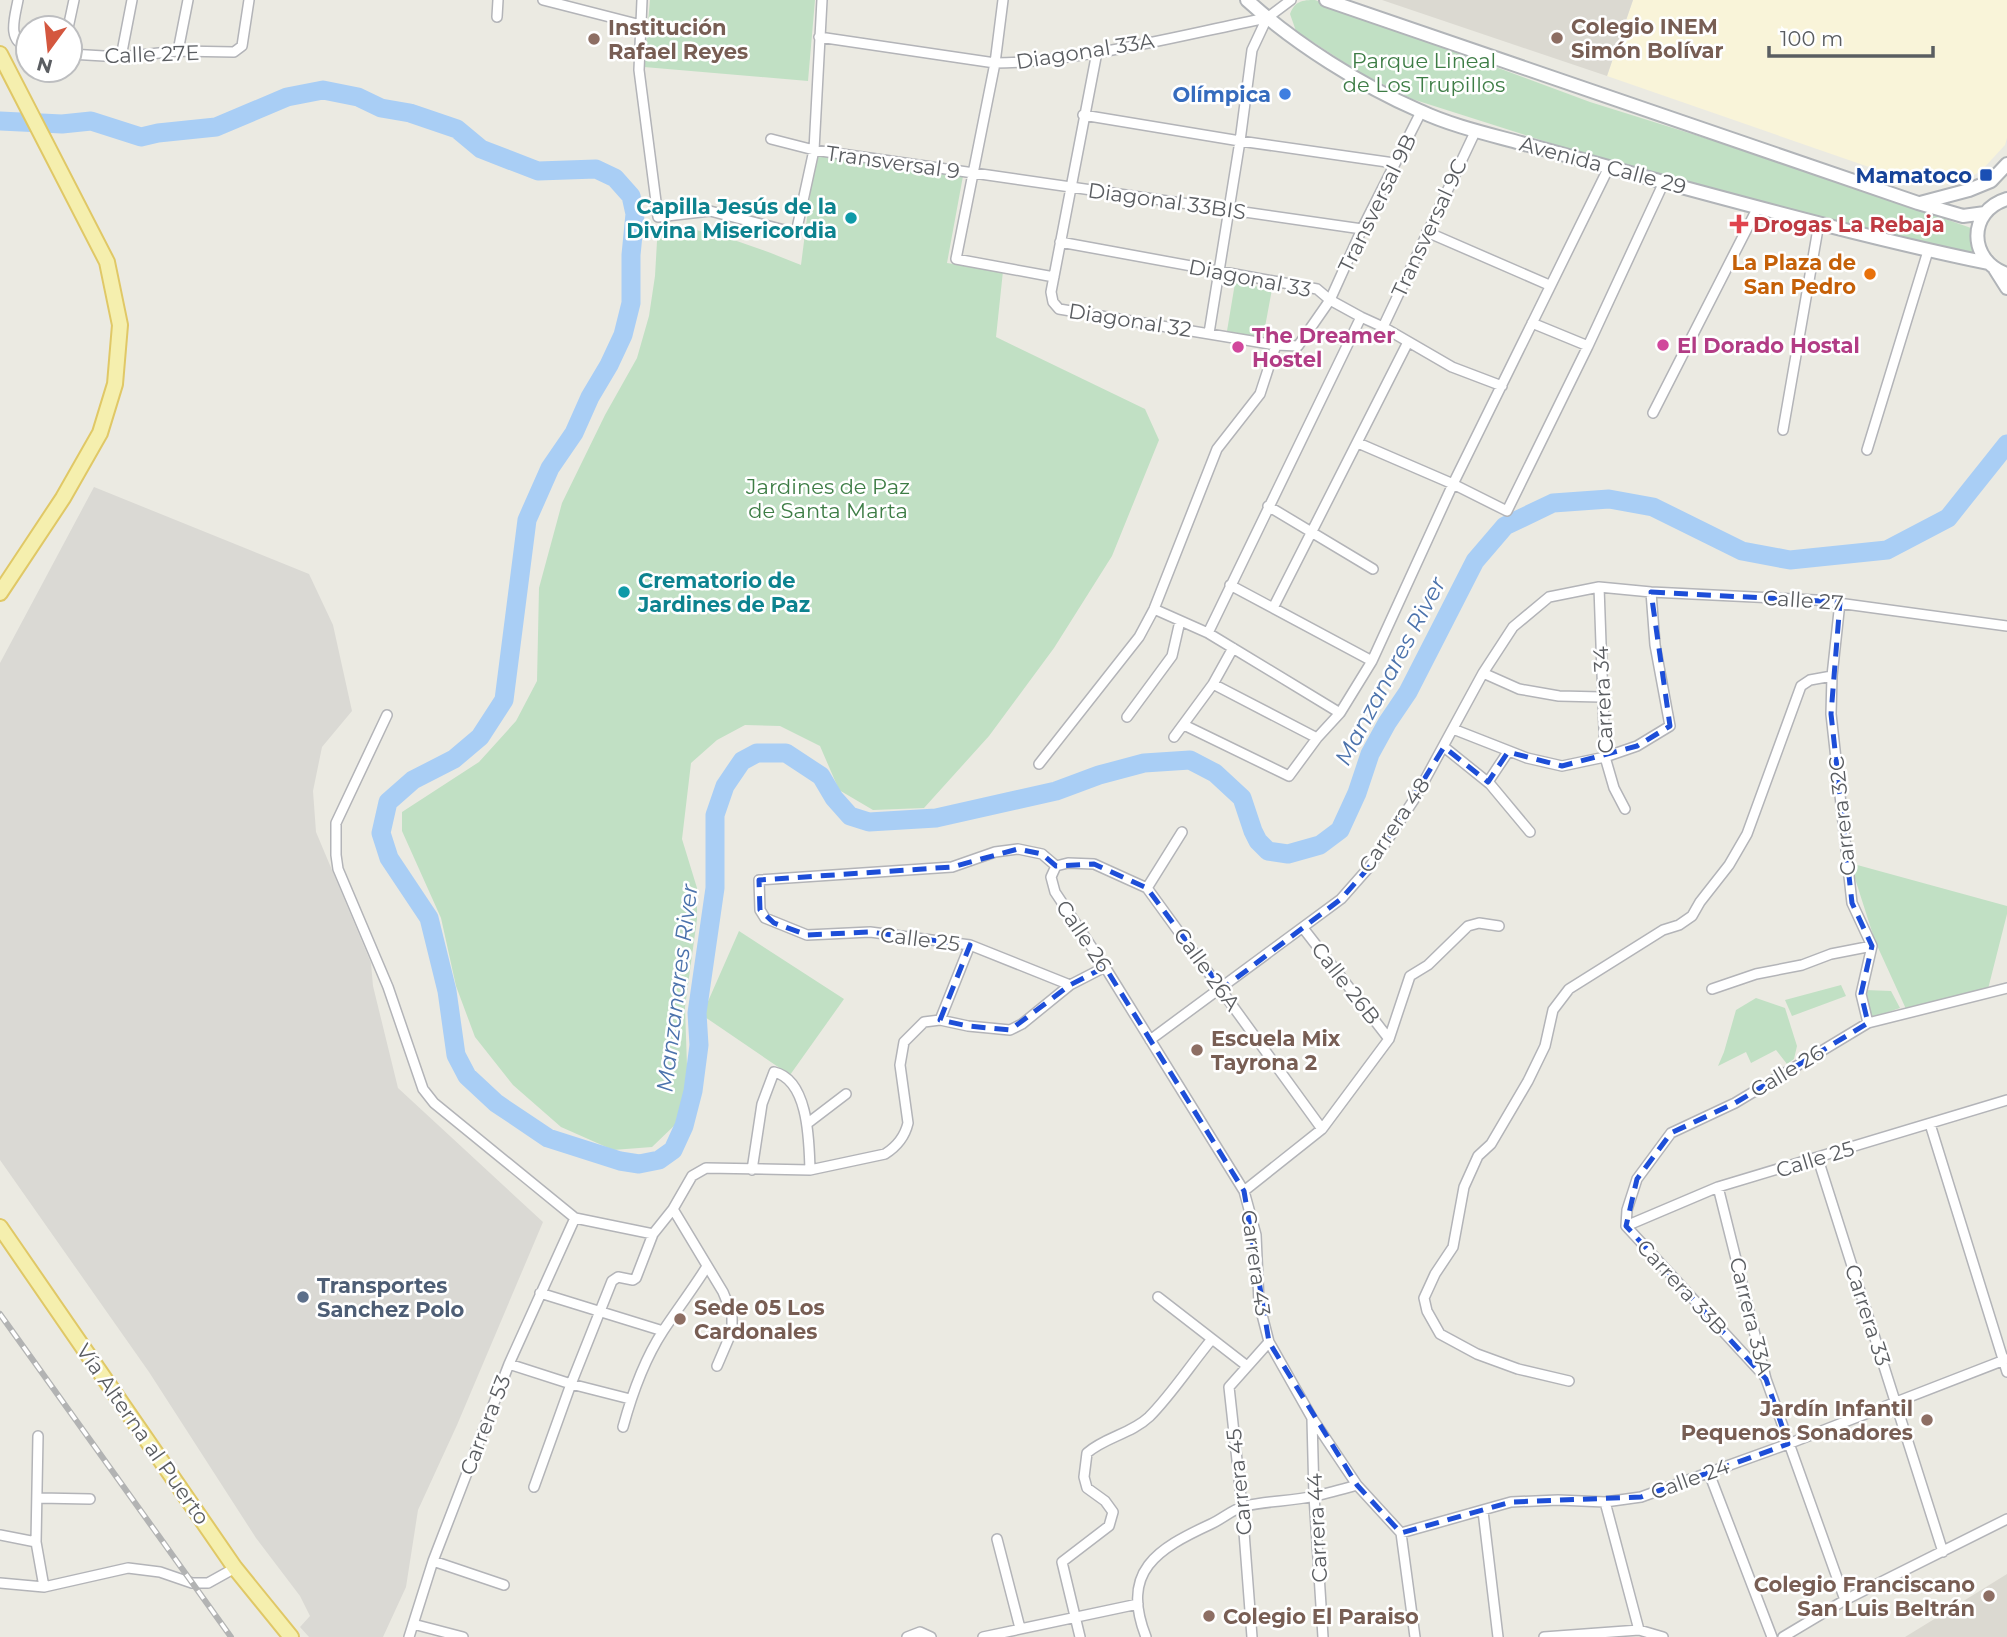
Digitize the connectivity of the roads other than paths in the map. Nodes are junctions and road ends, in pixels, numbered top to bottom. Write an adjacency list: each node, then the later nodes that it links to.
1 (132, 0): 20 (street)
2 (188, 0): 16 (street)
3 (249, 0): 16 (street, Calle 27E)
4 (498, 0): 12 (street)
5 (543, 0): 14 (street)
6 (642, 0): 14 (street)
7 (822, 0): 15 (street)
8 (1003, 0): 21 (street, Transversal 9)
9 (1247, 0): 13 (main road, Avenida Calle 29)
10 (1291, 0): 13 (street)
11 (1326, 0): 35 (main road)
12 (497, 17)
13 (1267, 18): 17 (street, Diagonal 33A); 22 (main road, Avenida Calle 29); 26 (street)
14 (641, 25): 27 (street)
15 (820, 37): 21 (street, Diagonal 33A); 27 (street)
16 (178, 51): 20 (street, Calle 27E)
17 (1097, 51): 21 (street, Diagonal 33A); 23 (street)
18 (0, 54): 71 (main road)
19 (84, 55): 20 (street, Calle 27E)
20 (121, 57)
21 (995, 63): 31 (street, Transversal 9)
22 (1421, 112): 24 (main road, Avenida Calle 29); 28 (street, Transversal 9B)
23 (1083, 115): 26 (street); 33 (street)
24 (1476, 131): 30 (main road, Avenida Calle 29); 41 (street, Transversal 9C)
25 (771, 139): 27 (street, Transversal 9)
26 (1240, 141): 28 (street); 37 (street)
27 (814, 150): 31 (street, Transversal 9)
28 (1394, 163): 40 (street, Transversal 9B)
29 (2007, 164): 35 (main road)
30 (1609, 167): 32 (main road, Avenida Calle 29); 49 (street)
31 (972, 173): 33 (street, Diagonal 33BIS); 44 (street, Transversal 9)
32 (1664, 182): 36 (main road, Avenida Calle 29); 58 (street)
33 (1072, 187): 37 (street, Diagonal 33BIS); 42 (street)
34 (2006, 197): 38 (main road)
35 (1918, 203): 38 (main road)
36 (1758, 207): 39 (main road, Avenida Calle 29); 60 (street)
37 (1229, 209): 40 (street, Diagonal 33BIS); 46 (street)
38 (1984, 213): 45 (main road)
39 (1819, 223): 43 (main road, Avenida Calle 29); 61 (street)
40 (1362, 229): 51 (street, Transversal 9B)
41 (1427, 232): 49 (street); 54 (street, Transversal 9C)
42 (1060, 242): 46 (street, Diagonal 33); 48 (street)
43 (1928, 250): 45 (main road, Avenida Calle 29); 63 (street)
44 (956, 259): 48 (street, Diagonal 32)
45 (1991, 266): 47 (main road, Avenida Calle 29); 50 (main road)
46 (1219, 271): 51 (street, Diagonal 33); 55 (street)
47 (2007, 274)
48 (1054, 277): 55 (street, Diagonal 32)
49 (1549, 285): 53 (street)
50 (2007, 288)
51 (1330, 300): 52 (street, Diagonal 33); 57 (street, Transversal 9B)
52 (1361, 317): 54 (street, Diagonal 33); 65 (street)
53 (1532, 323): 58 (street); 59 (street)
54 (1383, 327): 56 (street, Diagonal 33)
55 (1209, 333): 57 (street, Transversal 9B)
56 (1408, 342): 59 (street, Diagonal 33); 62 (street)
57 (1276, 345): 74 (street)
58 (1588, 346): 64 (street)
59 (1502, 386): 64 (street)
60 (1653, 414)
61 (1783, 430)
62 (1358, 443): 64 (street); 66 (street)
63 (1867, 450)
64 (1453, 484): 79 (street)
65 (1268, 506): 66 (street); 68 (street)
66 (1313, 532): 67 (street); 73 (street)
67 (1373, 569)
68 (1230, 585): 73 (street); 77 (street)
69 (1599, 587): 70 (street, Calle 27); 80 (street, Carrera 48); 83 (street, Carrera 34)
70 (1651, 592): 72 (street, Calle 27); 93 (street)
71 (0, 593)
72 (1840, 602): 76 (street, Calle 27); 81 (street, Carrera 32C)
73 (1273, 608): 79 (street)
74 (1154, 609): 75 (street); 94 (street)
75 (1180, 621): 77 (street); 86 (street)
76 (2007, 626)
77 (1208, 633): 78 (street)
78 (1233, 648): 82 (street); 84 (street)
79 (1372, 661): 84 (street)
80 (1483, 673): 83 (street); 88 (street, Carrera 48)
81 (1832, 676): 104 (street, Carrera 32C); 142 (street)
82 (1213, 684): 87 (street); 90 (street)
83 (1601, 697): 93 (street, Carrera 34)
84 (1340, 713): 90 (street)
85 (387, 715): 125 (street)
86 (1127, 717)
87 (1184, 725): 89 (street); 90 (street)
88 (1453, 729): 91 (street, Carrera 48); 92 (street)
89 (1174, 737)
90 (1317, 738)
91 (1444, 747): 95 (street); 102 (street, Carrera 48)
92 (1508, 752): 93 (street); 95 (street)
93 (1605, 757): 96 (street, Carrera 34)
94 (1039, 764)
95 (1488, 782): 98 (street)
96 (1625, 809)
97 (1182, 832): 100 (street)
98 (1530, 832)
99 (1056, 866): 100 (street, Calle 26A); 103 (street, Calle 25); 105 (street, Calle 26)
100 (1147, 888): 108 (street, Calle 26A)
101 (1499, 926): 112 (street, Carrera 43)
102 (1303, 928): 108 (street, Carrera 48); 112 (street, Calle 26B)
103 (970, 945): 106 (street, Calle 25); 110 (street)
104 (1872, 946): 109 (street); 111 (street)
105 (1105, 967): 106 (street); 113 (street, Calle 26)
106 (1070, 985): 110 (street)
107 (2007, 988): 111 (street, Calle 26)
108 (1222, 989): 113 (street, Carrera 48); 118 (street, Calle 26A)
109 (1712, 989)
110 (940, 1020): 121 (street)
111 (1868, 1023): 126 (street, Calle 26)
112 (1389, 1038): 118 (street, Carrera 43)
113 (1150, 1040): 123 (street, Calle 26)
114 (846, 1094): 116 (street)
115 (2007, 1100): 117 (street, Calle 25)
116 (808, 1123): 120 (street); 121 (street)
117 (1930, 1124): 119 (street, Calle 25); 136 (street)
118 (1322, 1129): 123 (street, Carrera 43)
119 (1818, 1159): 122 (street, Calle 25); 145 (street, Carrera 33)
120 (752, 1170): 121 (street); 124 (street)
121 (810, 1170)
122 (1718, 1187): 126 (street, Calle 25); 141 (street, Carrera 33A)
123 (1244, 1191): 135 (street, Carrera 43)
124 (673, 1209): 128 (street); 129 (street)
125 (575, 1218): 128 (street); 130 (street, Carrera 53)
126 (1626, 1226): 141 (street, Carrera 33B)
127 (0, 1227): 166 (main road, Vía Alterna al Puerto)
128 (653, 1234): 132 (street)
129 (706, 1268): 133 (street); 138 (street)
130 (540, 1293): 132 (street); 137 (street, Carrera 53)
131 (1158, 1297): 134 (street)
132 (601, 1312): 133 (street); 143 (street)
133 (663, 1331): 144 (street)
134 (1212, 1339): 139 (street); 172 (street)
135 (1269, 1342): 139 (street, Carrera 45); 146 (street, Carrera 43)
136 (2005, 1359): 140 (street); 145 (street, Calle 24)
137 (509, 1364): 143 (street); 165 (street, Carrera 53)
138 (717, 1366)
139 (1247, 1366): 157 (street, Carrera 45)
140 (2007, 1372)
141 (1766, 1379): 149 (street, Carrera 33A)
142 (1569, 1381)
143 (571, 1384): 144 (street); 152 (street)
144 (630, 1399): 147 (street)
145 (1896, 1402): 149 (street, Calle 24); 164 (street, Carrera 33)
146 (1312, 1418): 151 (street, Carrera 43); 153 (street, Carrera 44)
147 (624, 1427)
148 (38, 1436): 154 (street)
149 (1788, 1444): 150 (street, Calle 24); 170 (street, Carrera 33A)
150 (1709, 1473): 156 (street, Calle 24); 190 (street)
151 (1357, 1485): 153 (street); 160 (street, Carrera 43)
152 (534, 1487)
153 (1314, 1496): 157 (street); 185 (street, Carrera 44)
154 (39, 1498): 155 (street); 163 (street)
155 (90, 1499)
156 (1605, 1502): 158 (street, Calle 24); 175 (street)
157 (1242, 1506): 171 (street); 184 (street, Carrera 45)
158 (1483, 1511): 160 (street, Calle 24); 187 (street)
159 (2007, 1520): 164 (street)
160 (1401, 1533): 186 (street)
161 (0, 1535): 163 (street)
162 (997, 1539): 174 (street)
163 (36, 1542): 169 (street)
164 (1943, 1552): 170 (street)
165 (433, 1561): 168 (street); 173 (street, Carrera 53)
166 (235, 1569): 169 (street); 176 (main road, Vía Alterna al Puerto)
167 (0, 1583): 169 (street)
168 (504, 1585)
169 (44, 1587)
170 (1845, 1600): 191 (street)
171 (1138, 1604): 172 (street); 183 (street)
172 (1075, 1617): 174 (street); 182 (street)
173 (413, 1624): 177 (street, Carrera 53); 178 (street)
174 (1020, 1628): 181 (street)
175 (1639, 1630): 188 (street); 189 (street)
176 (291, 1637)
177 (409, 1637)
178 (463, 1637)
179 (907, 1637): 180 (street)
180 (931, 1637)
181 (983, 1637)
182 (1080, 1637)
183 (1146, 1637)
184 (1252, 1637)
185 (1323, 1637)
186 (1415, 1637)
187 (1498, 1637)
188 (1544, 1637)
189 (1664, 1637)
190 (1772, 1637)
191 (1783, 1637)

